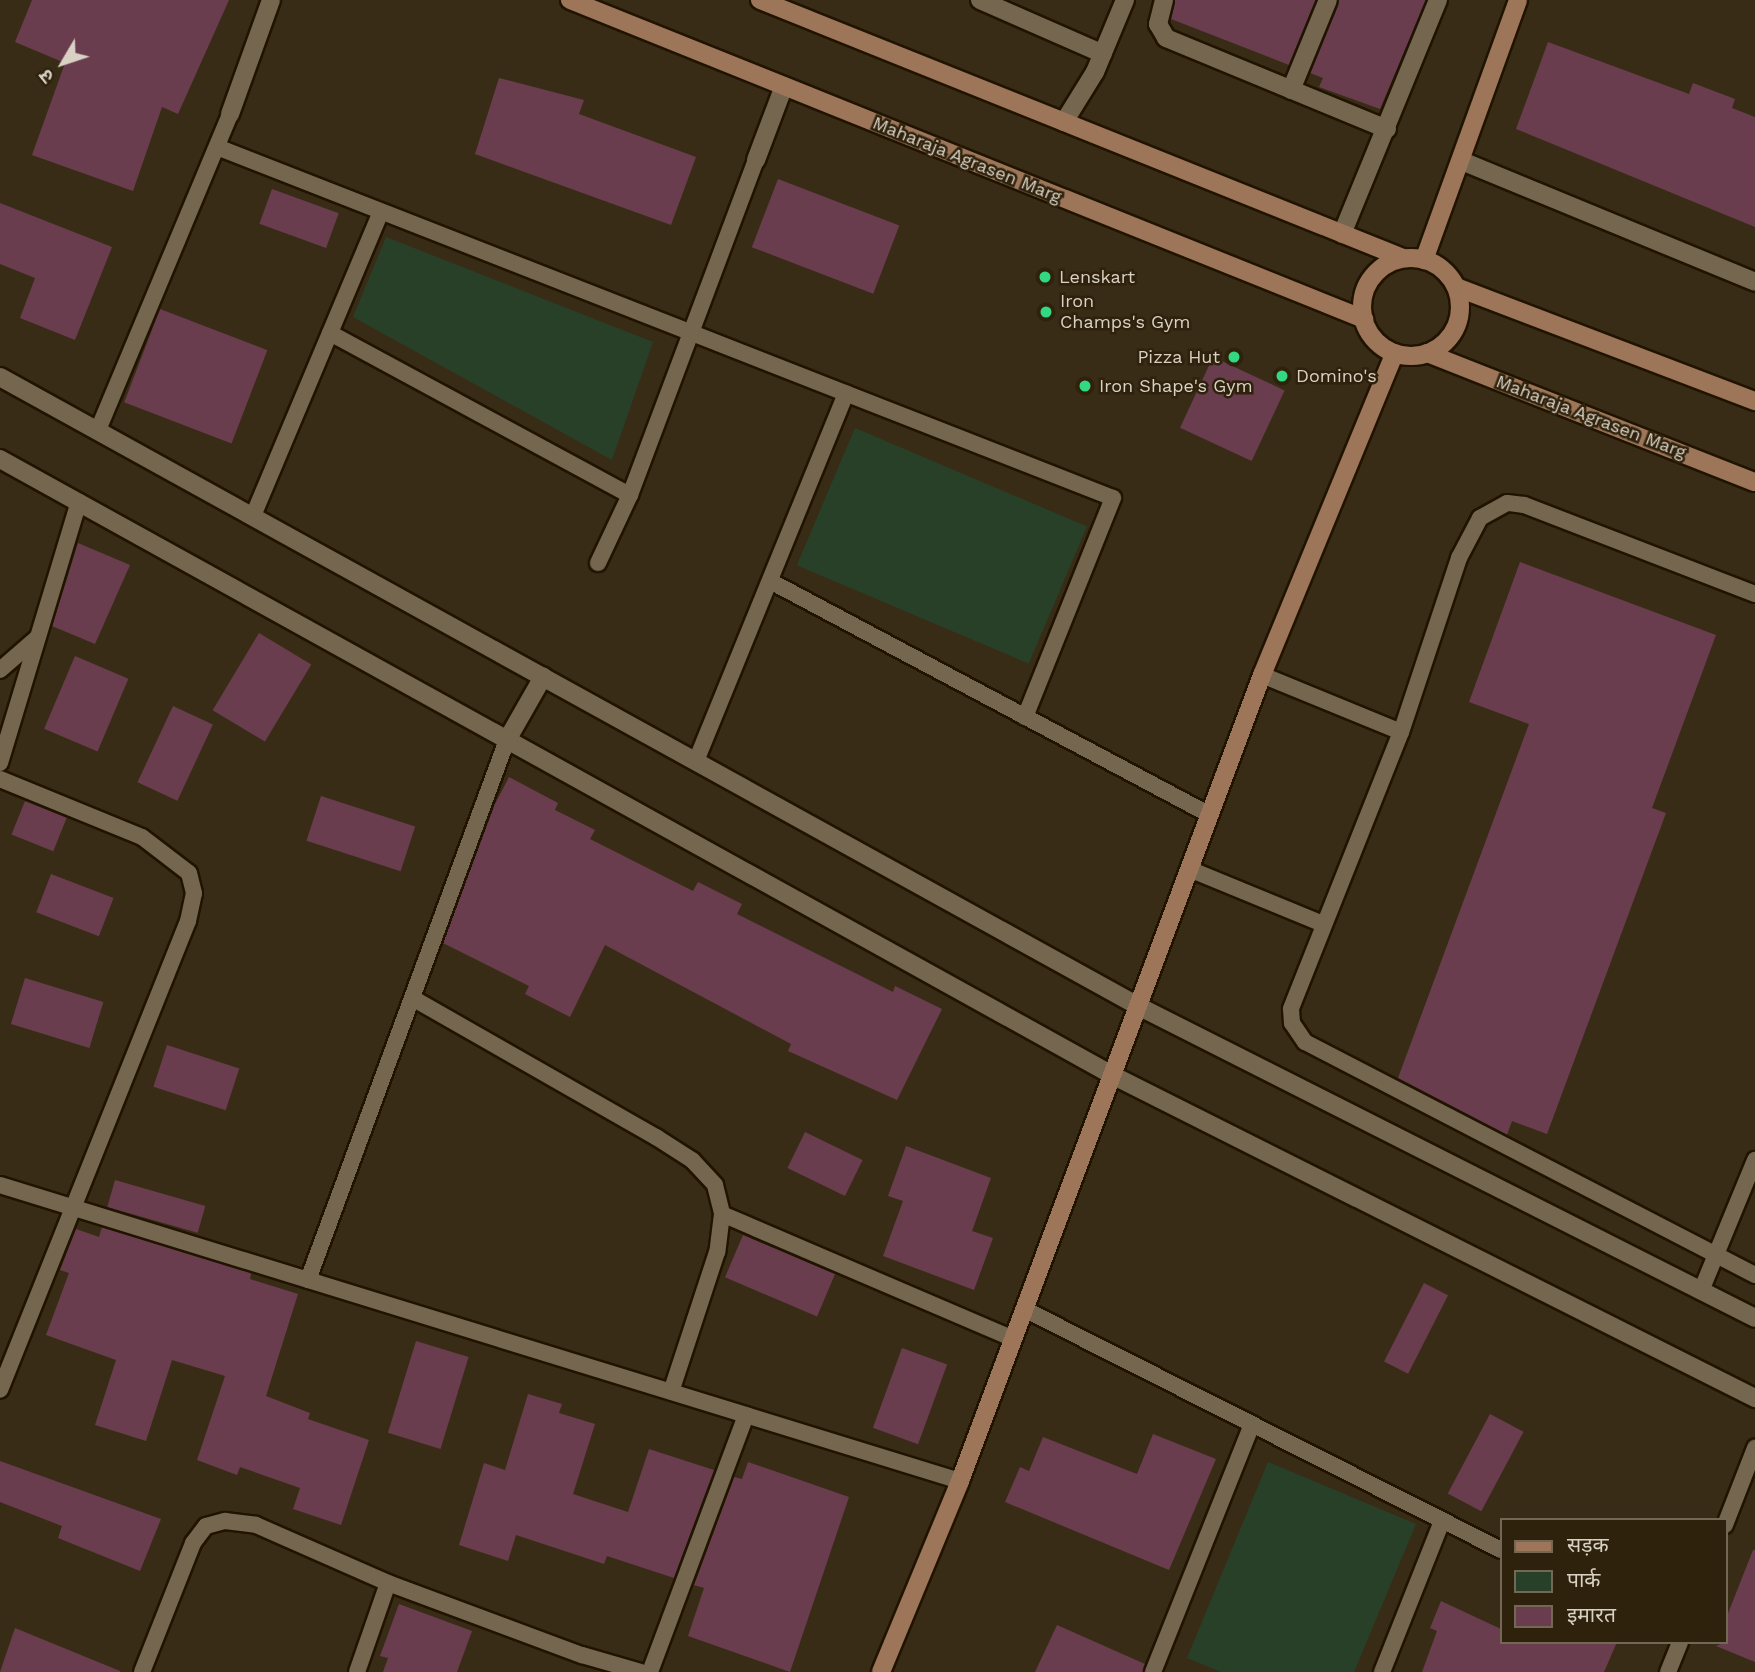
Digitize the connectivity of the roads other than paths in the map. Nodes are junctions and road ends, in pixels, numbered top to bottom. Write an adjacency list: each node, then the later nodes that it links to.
1 (271, 0): 13 (street)
2 (570, 0): 11 (street, Maharaja Agrasen Marg)
3 (760, 0): 14 (street)
4 (980, 0): 10 (street)
5 (1125, 0): 10 (street)
6 (1164, 0): 12 (street)
7 (1328, 0): 12 (street)
8 (1438, 0): 15 (street)
9 (1518, 0): 18 (street)
10 (1103, 54): 14 (street)
11 (784, 86): 17 (street); 25 (street, Maharaja Agrasen Marg)
12 (1291, 90): 15 (street)
13 (230, 114): 16 (lane)
14 (1064, 122): 20 (street)
15 (1387, 129): 20 (street)
16 (217, 147): 19 (lane); 33 (lane)
17 (756, 160): 27 (lane)
18 (1462, 161): 22 (street); 23 (street)
19 (381, 212): 26 (lane); 27 (lane)
20 (1342, 234): 21 (street)
21 (1403, 258): 22 (street); 25 (street)
22 (1424, 260): 24 (street)
23 (1755, 282)
24 (1456, 287): 29 (street); 32 (street)
25 (1363, 319): 28 (street)
26 (330, 333): 36 (lane); 38 (lane)
27 (691, 333): 31 (lane); 36 (lane)
28 (1395, 353): 29 (street, Maharaja Agrasen Marg); 44 (street)
29 (1427, 353): 35 (street, Maharaja Agrasen Marg)
30 (0, 377): 33 (street)
31 (846, 393): 40 (lane); 46 (lane)
32 (1755, 401)
33 (97, 430): 38 (street)
34 (0, 459): 37 (street)
35 (1755, 482)
36 (631, 495): 39 (lane)
37 (79, 502): 42 (lane); 48 (street)
38 (253, 516): 45 (street)
39 (598, 563)
40 (769, 581): 46 (lane); 49 (lane)
41 (1755, 594): 47 (lane)
42 (38, 636): 43 (lane); 50 (lane)
43 (0, 670)
44 (1262, 676): 47 (lane); 52 (street)
45 (543, 677): 48 (street); 49 (street)
46 (1025, 717): 52 (lane)
47 (1401, 732): 54 (lane)
48 (507, 740): 55 (lane); 57 (street)
49 (696, 761): 56 (street)
50 (0, 763)
51 (0, 779): 60 (lane)
52 (1210, 815): 53 (street)
53 (1189, 869): 54 (lane); 56 (street)
54 (1323, 924): 62 (lane)
55 (414, 999): 61 (lane); 64 (lane)
56 (1138, 1006): 57 (street); 65 (street)
57 (1112, 1075): 66 (street); 71 (street)
58 (1755, 1160): 62 (lane)
59 (0, 1185): 60 (lane)
60 (72, 1207): 64 (lane); 69 (lane)
61 (722, 1214): 68 (lane); 70 (lane)
62 (1716, 1257): 63 (lane); 65 (lane)
63 (1755, 1275)
64 (308, 1280): 70 (lane)
65 (1701, 1291): 67 (street)
66 (1024, 1309): 68 (street); 73 (lane)
67 (1755, 1318)
68 (1013, 1339): 75 (street)
69 (0, 1390)
70 (671, 1392): 72 (lane)
71 (1755, 1398)
72 (746, 1415): 75 (lane); 86 (lane)
73 (1252, 1424): 77 (lane); 82 (lane)
74 (1755, 1448): 76 (lane)
75 (960, 1481): 87 (street)
76 (1727, 1520)
77 (1443, 1521): 78 (lane); 88 (lane)
78 (1500, 1550)
79 (388, 1583): 81 (lane); 83 (lane); 84 (lane)
80 (1679, 1644): 89 (lane)
81 (607, 1668): 85 (lane)
82 (1155, 1671)
83 (142, 1672)
84 (356, 1672)
85 (640, 1672)
86 (650, 1672)
87 (881, 1672)
88 (1382, 1672)
89 (1668, 1672)

